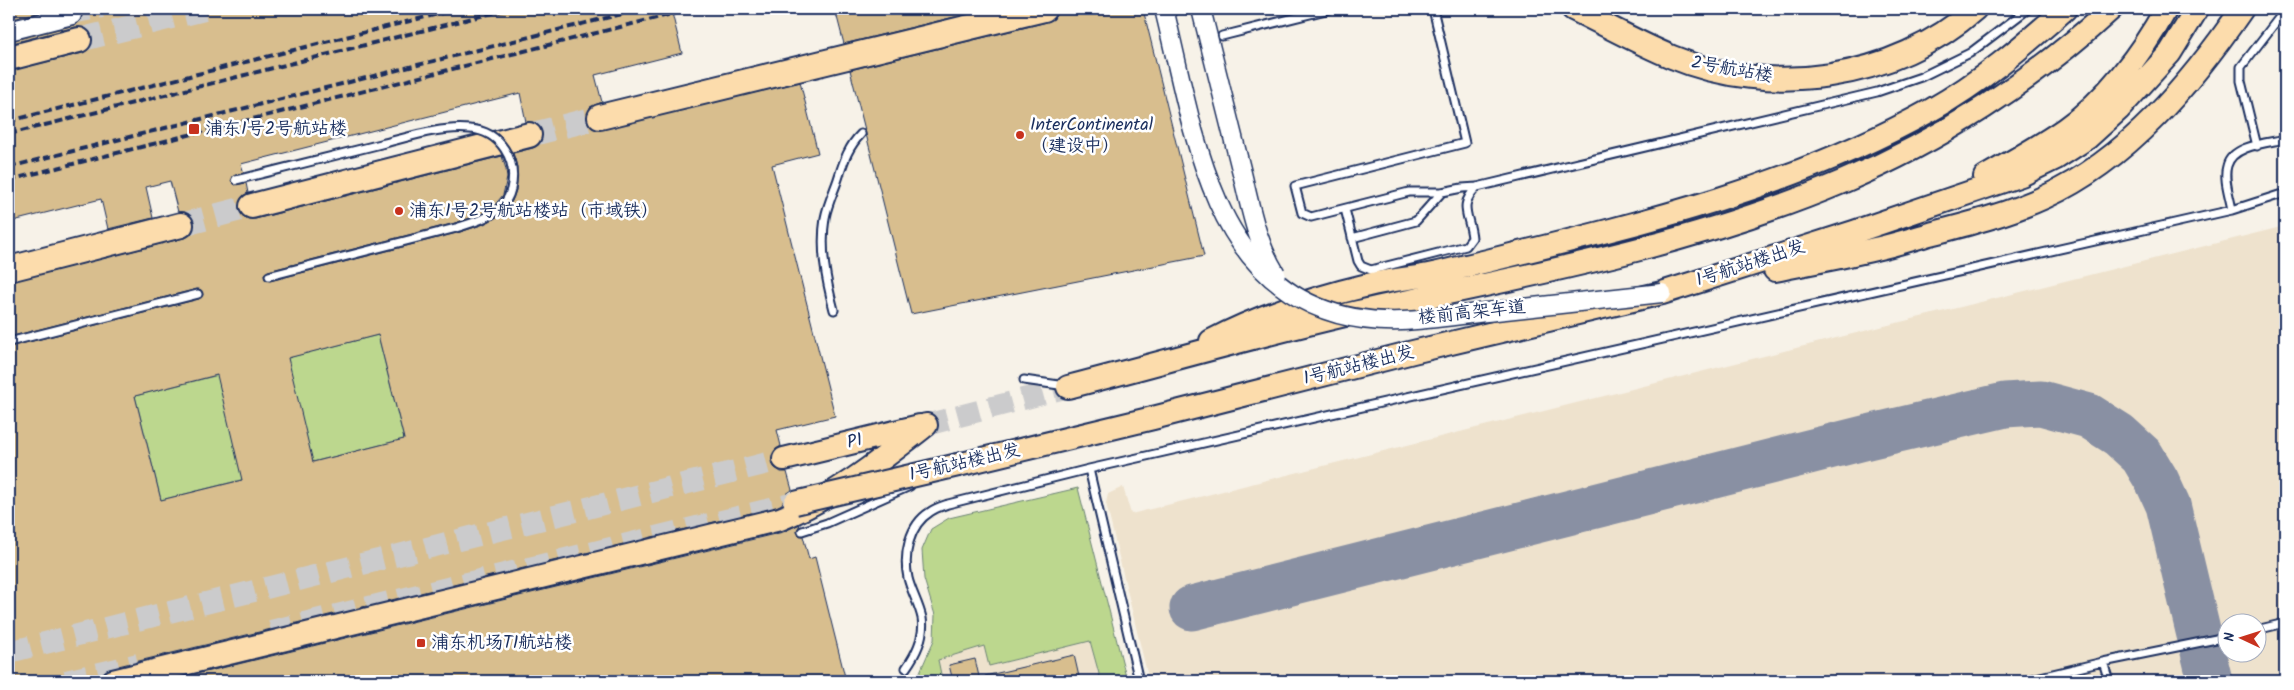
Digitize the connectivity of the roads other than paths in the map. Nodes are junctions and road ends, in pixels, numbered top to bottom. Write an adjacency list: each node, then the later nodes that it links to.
1 (1044, 9): 20 (highway)
2 (1164, 9): 38 (street, 楼前高架车道, bridge)
3 (1201, 9): 38 (street, bridge)
4 (1330, 9): 17 (lane)
5 (1433, 9): 30 (lane)
6 (1573, 9): 7 (main road, 2号航站楼)
7 (1975, 9)
8 (2028, 9): 26 (lane)
9 (2065, 9): 36 (main road)
10 (2111, 9): 42 (main road)
11 (2166, 9): 31 (main road)
12 (2196, 9): 31 (main road)
13 (2242, 9): 39 (main road)
14 (2285, 10): 24 (lane)
15 (72, 16): 16 (street)
16 (9, 31)
17 (1222, 36)
18 (79, 40): 19 (highway)
19 (9, 58)
20 (600, 117)
21 (861, 134): 41 (lane)
22 (529, 135): 29 (highway)
23 (2285, 139): 24 (lane)
24 (2257, 146): 32 (lane)
25 (236, 180): 37 (lane, bridge)
26 (1477, 187): 27 (lane); 34 (lane)
27 (1442, 192): 30 (lane); 34 (lane)
28 (2285, 193): 32 (lane)
29 (252, 206)
30 (1345, 208): 34 (lane)
31 (1917, 210): 39 (main road, 1号航站楼出发)
32 (2232, 210): 49 (lane)
33 (181, 225): 35 (highway)
34 (1352, 238)
35 (9, 269)
36 (1442, 272): 42 (main road); 44 (main road)
37 (268, 276)
38 (1286, 292): 39 (street, 楼前高架车道, bridge)
39 (1662, 293): 48 (main road, 1号航站楼出发, bridge)
40 (198, 294): 43 (lane)
41 (834, 310)
42 (1355, 313): 44 (main road)
43 (9, 342)
44 (1174, 359): 46 (main road)
45 (1024, 380): 46 (lane)
46 (1068, 387)
47 (784, 459): 57 (main road, P1)
48 (958, 465): 50 (main road, 1号航站楼出发, bridge); 51 (lane, bridge)
49 (1089, 469): 56 (lane); 58 (lane)
50 (795, 503)
51 (802, 531)
52 (2285, 623): 53 (lane)
53 (2266, 628)
54 (2216, 639): 55 (lane)
55 (2103, 662): 59 (lane); 60 (lane)
56 (906, 668)
57 (113, 681)
58 (1139, 681)
59 (2023, 681)
60 (2109, 681)

